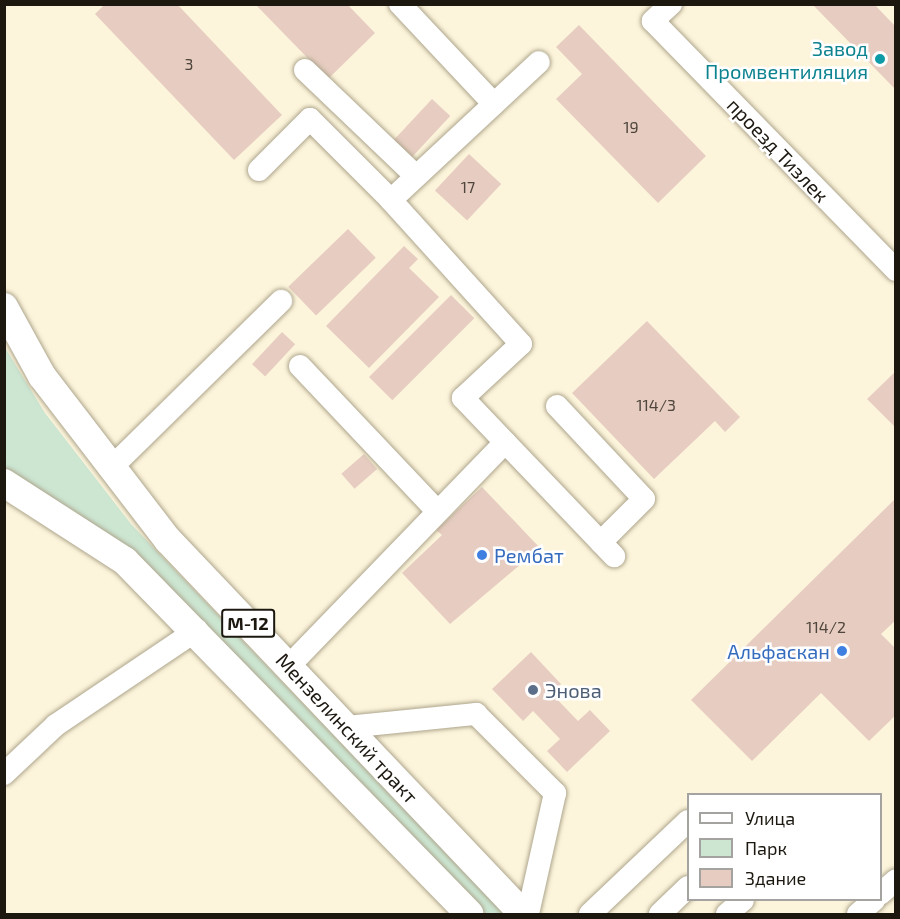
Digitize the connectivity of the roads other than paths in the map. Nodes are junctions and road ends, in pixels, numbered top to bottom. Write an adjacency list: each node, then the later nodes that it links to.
1 (671, 4): 9 (street, проезд Тизлек)
2 (411, 8): 5 (street)
3 (539, 62): 5 (street)
4 (305, 70): 7 (street)
5 (494, 104): 7 (street)
6 (259, 170): 8 (street)
7 (416, 176): 8 (street)
8 (391, 200): 14 (street)
9 (896, 270)
10 (281, 300): 15 (street)
11 (4, 308): 15 (main road, Мензелинский тракт / М-12)
12 (300, 366): 17 (street)
13 (557, 406): 14 (street)
14 (505, 442): 17 (street)
15 (110, 469): 19 (main road, Мензелинский тракт / М-12)
16 (4, 483): 18 (main road, Мензелинский тракт / М-12)
17 (435, 509): 19 (street)
18 (197, 630): 21 (street); 29 (main road, Мензелинский тракт / М-12)
19 (289, 666): 20 (main road, Мензелинский тракт / М-12)
20 (347, 727): 30 (main road, Мензелинский тракт / М-12); 31 (street)
21 (4, 774)
22 (687, 822): 28 (street)
23 (896, 880): 25 (street)
24 (687, 888): 32 (street)
25 (882, 892)
26 (741, 901): 33 (street)
27 (873, 901): 34 (street)
28 (593, 914)
29 (469, 915)
30 (523, 915)
31 (528, 915)
32 (660, 915)
33 (727, 915)
34 (858, 915)

